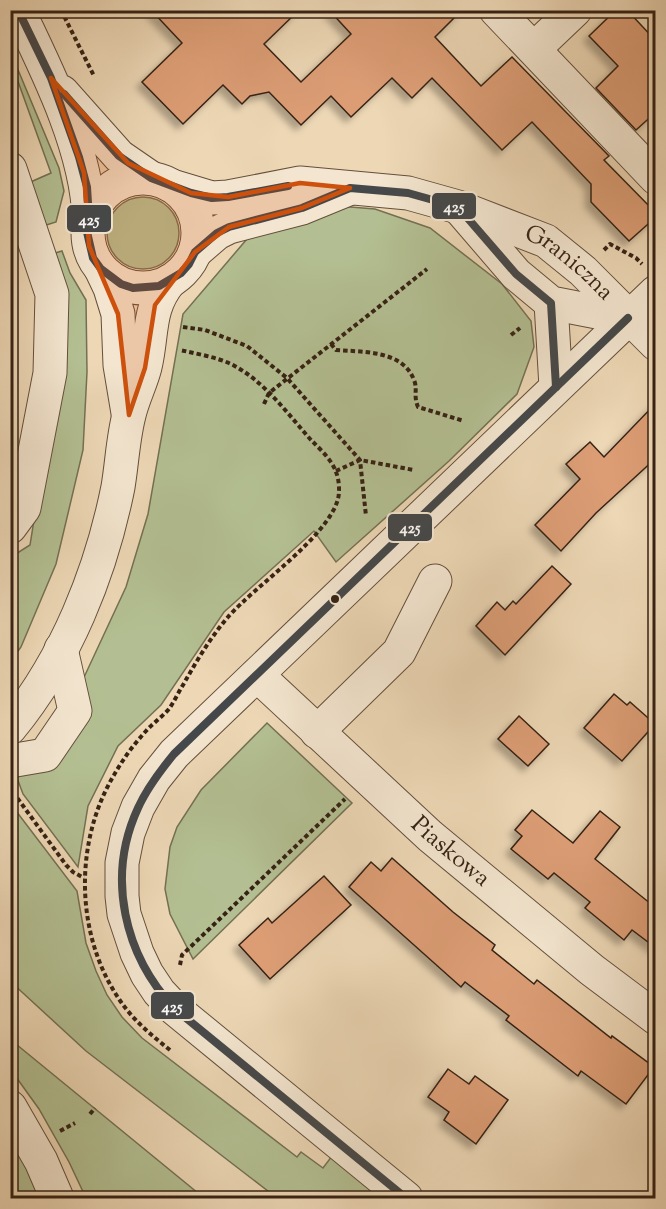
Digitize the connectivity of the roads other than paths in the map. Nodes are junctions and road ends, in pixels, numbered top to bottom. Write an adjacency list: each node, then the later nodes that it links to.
1 (18, 10): 5 (street, Graniczna)
2 (496, 10): 4 (street)
3 (574, 10): 4 (street)
4 (534, 49): 7 (street)
5 (51, 78): 8 (street, Graniczna); 11 (street, Graniczna)
6 (10, 169): 21 (street)
7 (656, 178)
8 (161, 182): 9 (street, Graniczna); 11 (street); 12 (street)
9 (350, 189): 10 (street, Graniczna); 12 (street, Graniczna)
10 (458, 207): 16 (street, Graniczna); 17 (street, Graniczna)
11 (89, 219): 13 (street)
12 (195, 252): 14 (street)
13 (101, 269): 14 (street); 20 (street)
14 (170, 281): 20 (street)
15 (656, 292): 17 (street)
16 (551, 303): 17 (street, Graniczna); 19 (street, Graniczna)
17 (628, 318): 18 (street); 19 (street)
18 (656, 344)
19 (556, 387): 24 (street)
20 (129, 416): 23 (street)
21 (10, 528)
22 (435, 581): 26 (street)
23 (61, 649): 25 (street); 27 (street)
24 (257, 675): 26 (street, Piaskowa); 31 (street)
25 (10, 728)
26 (317, 732): 28 (street, Piaskowa)
27 (10, 761)
28 (656, 1018)
29 (10, 1107): 30 (street)
30 (57, 1198)
31 (406, 1198)

